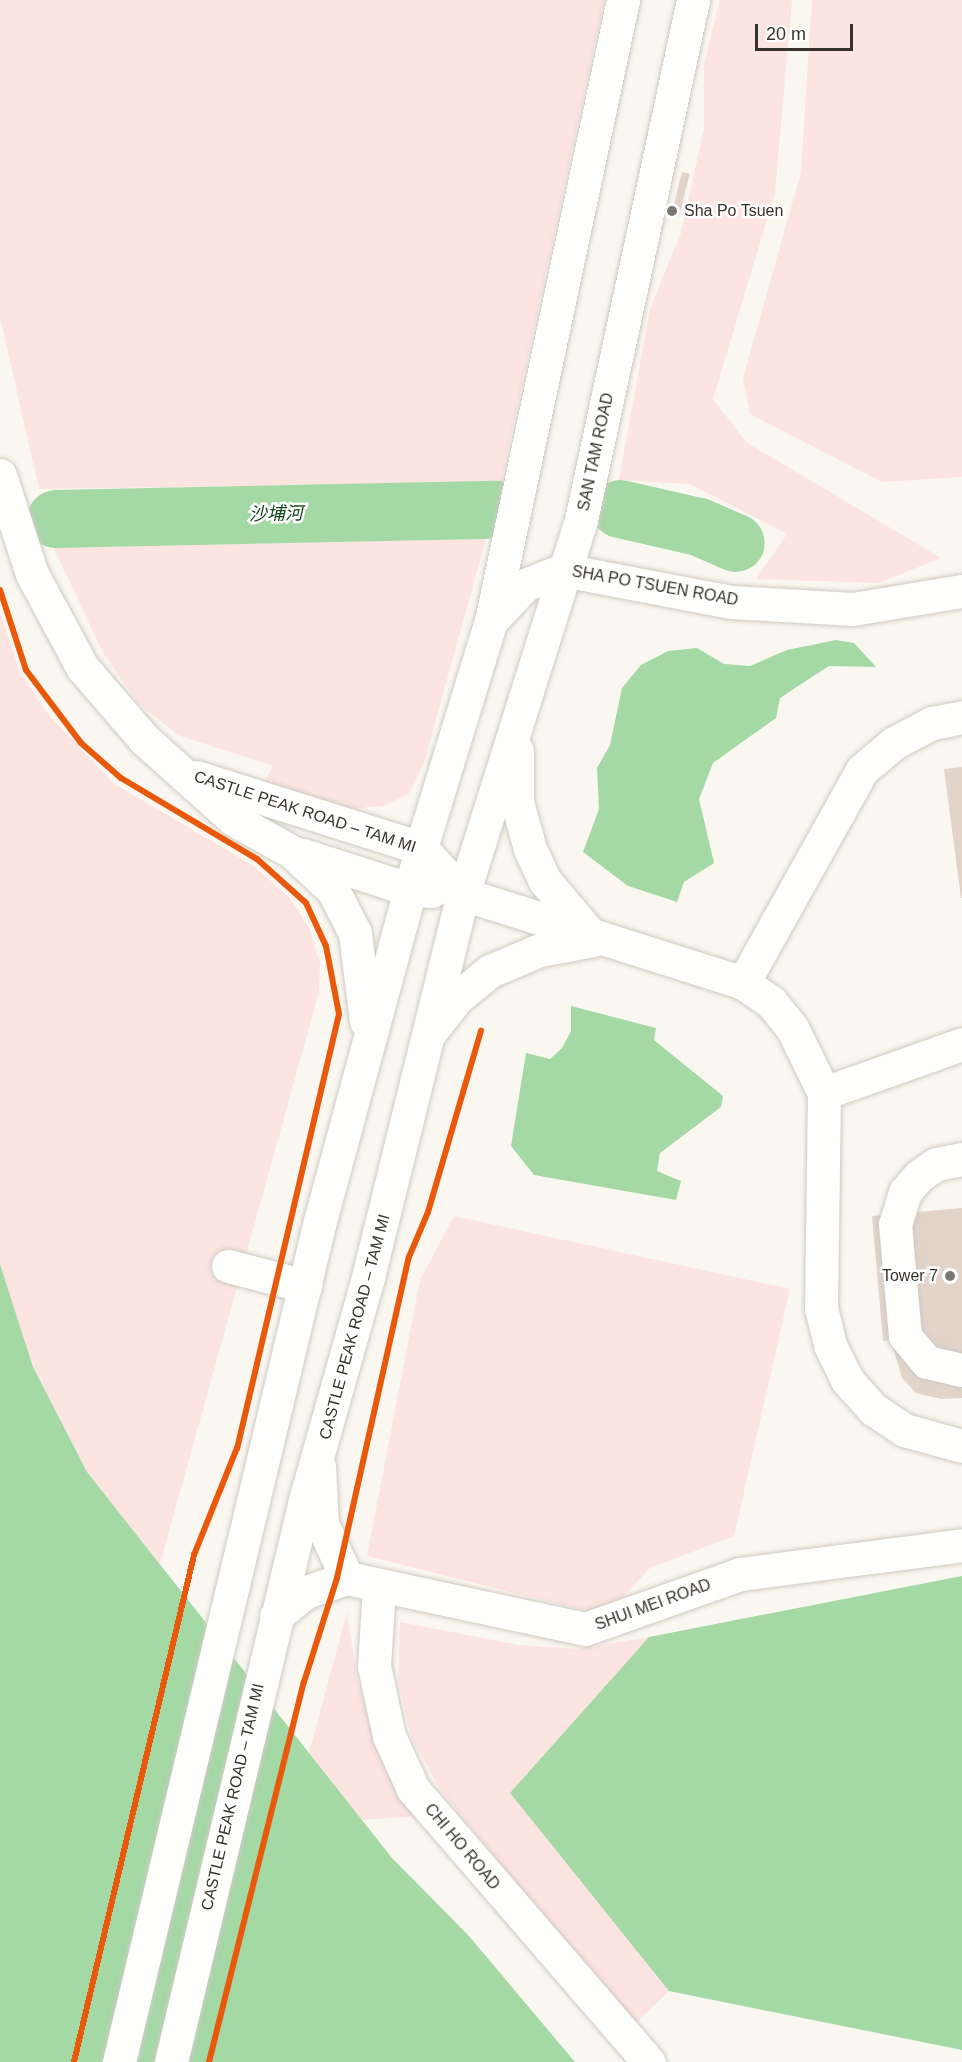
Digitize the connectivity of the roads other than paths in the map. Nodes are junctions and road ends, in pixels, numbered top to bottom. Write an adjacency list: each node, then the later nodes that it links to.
1 (623, 0): 6 (street)
2 (693, 0): 4 (street, SAN TAM ROAD)
3 (0, 475): 9 (street, CASTLE PEAK ROAD – TAM MI)
4 (563, 570): 5 (street, SHA PO TSUEN ROAD); 6 (street); 8 (street, SAN TAM ROAD)
5 (962, 591)
6 (491, 621): 10 (street)
7 (962, 717): 15 (street)
8 (517, 734): 13 (street, SAN TAM ROAD); 14 (street)
9 (183, 772): 10 (street, CASTLE PEAK ROAD – TAM MI); 11 (street, CASTLE PEAK ROAD – TAM MI)
10 (421, 848): 12 (street); 13 (street, CASTLE PEAK ROAD – TAM MI)
11 (292, 852): 12 (street); 17 (street, CASTLE PEAK ROAD – TAM MI)
12 (409, 889): 13 (street); 17 (street)
13 (463, 894): 14 (street); 16 (street, CASTLE PEAK ROAD – TAM MI)
14 (595, 939): 15 (street); 16 (street)
15 (743, 983): 19 (street)
16 (431, 1031): 25 (street, CASTLE PEAK ROAD – TAM MI)
17 (368, 1035): 22 (street, CASTLE PEAK ROAD – TAM MI)
18 (962, 1044): 19 (street)
19 (824, 1093): 24 (street)
20 (962, 1160): 23 (street)
21 (228, 1266): 22 (street)
22 (305, 1286): 30 (street, CASTLE PEAK ROAD – TAM MI)
23 (962, 1370)
24 (962, 1446)
25 (319, 1464): 27 (street); 29 (street, CASTLE PEAK ROAD – TAM MI)
26 (962, 1545): 28 (street, SHUI MEI ROAD)
27 (347, 1578): 28 (street, SHUI MEI ROAD); 29 (street)
28 (379, 1587): 32 (street, CHI HO ROAD)
29 (274, 1625): 31 (street, CASTLE PEAK ROAD – TAM MI)
30 (119, 2062)
31 (171, 2062)
32 (649, 2062)

